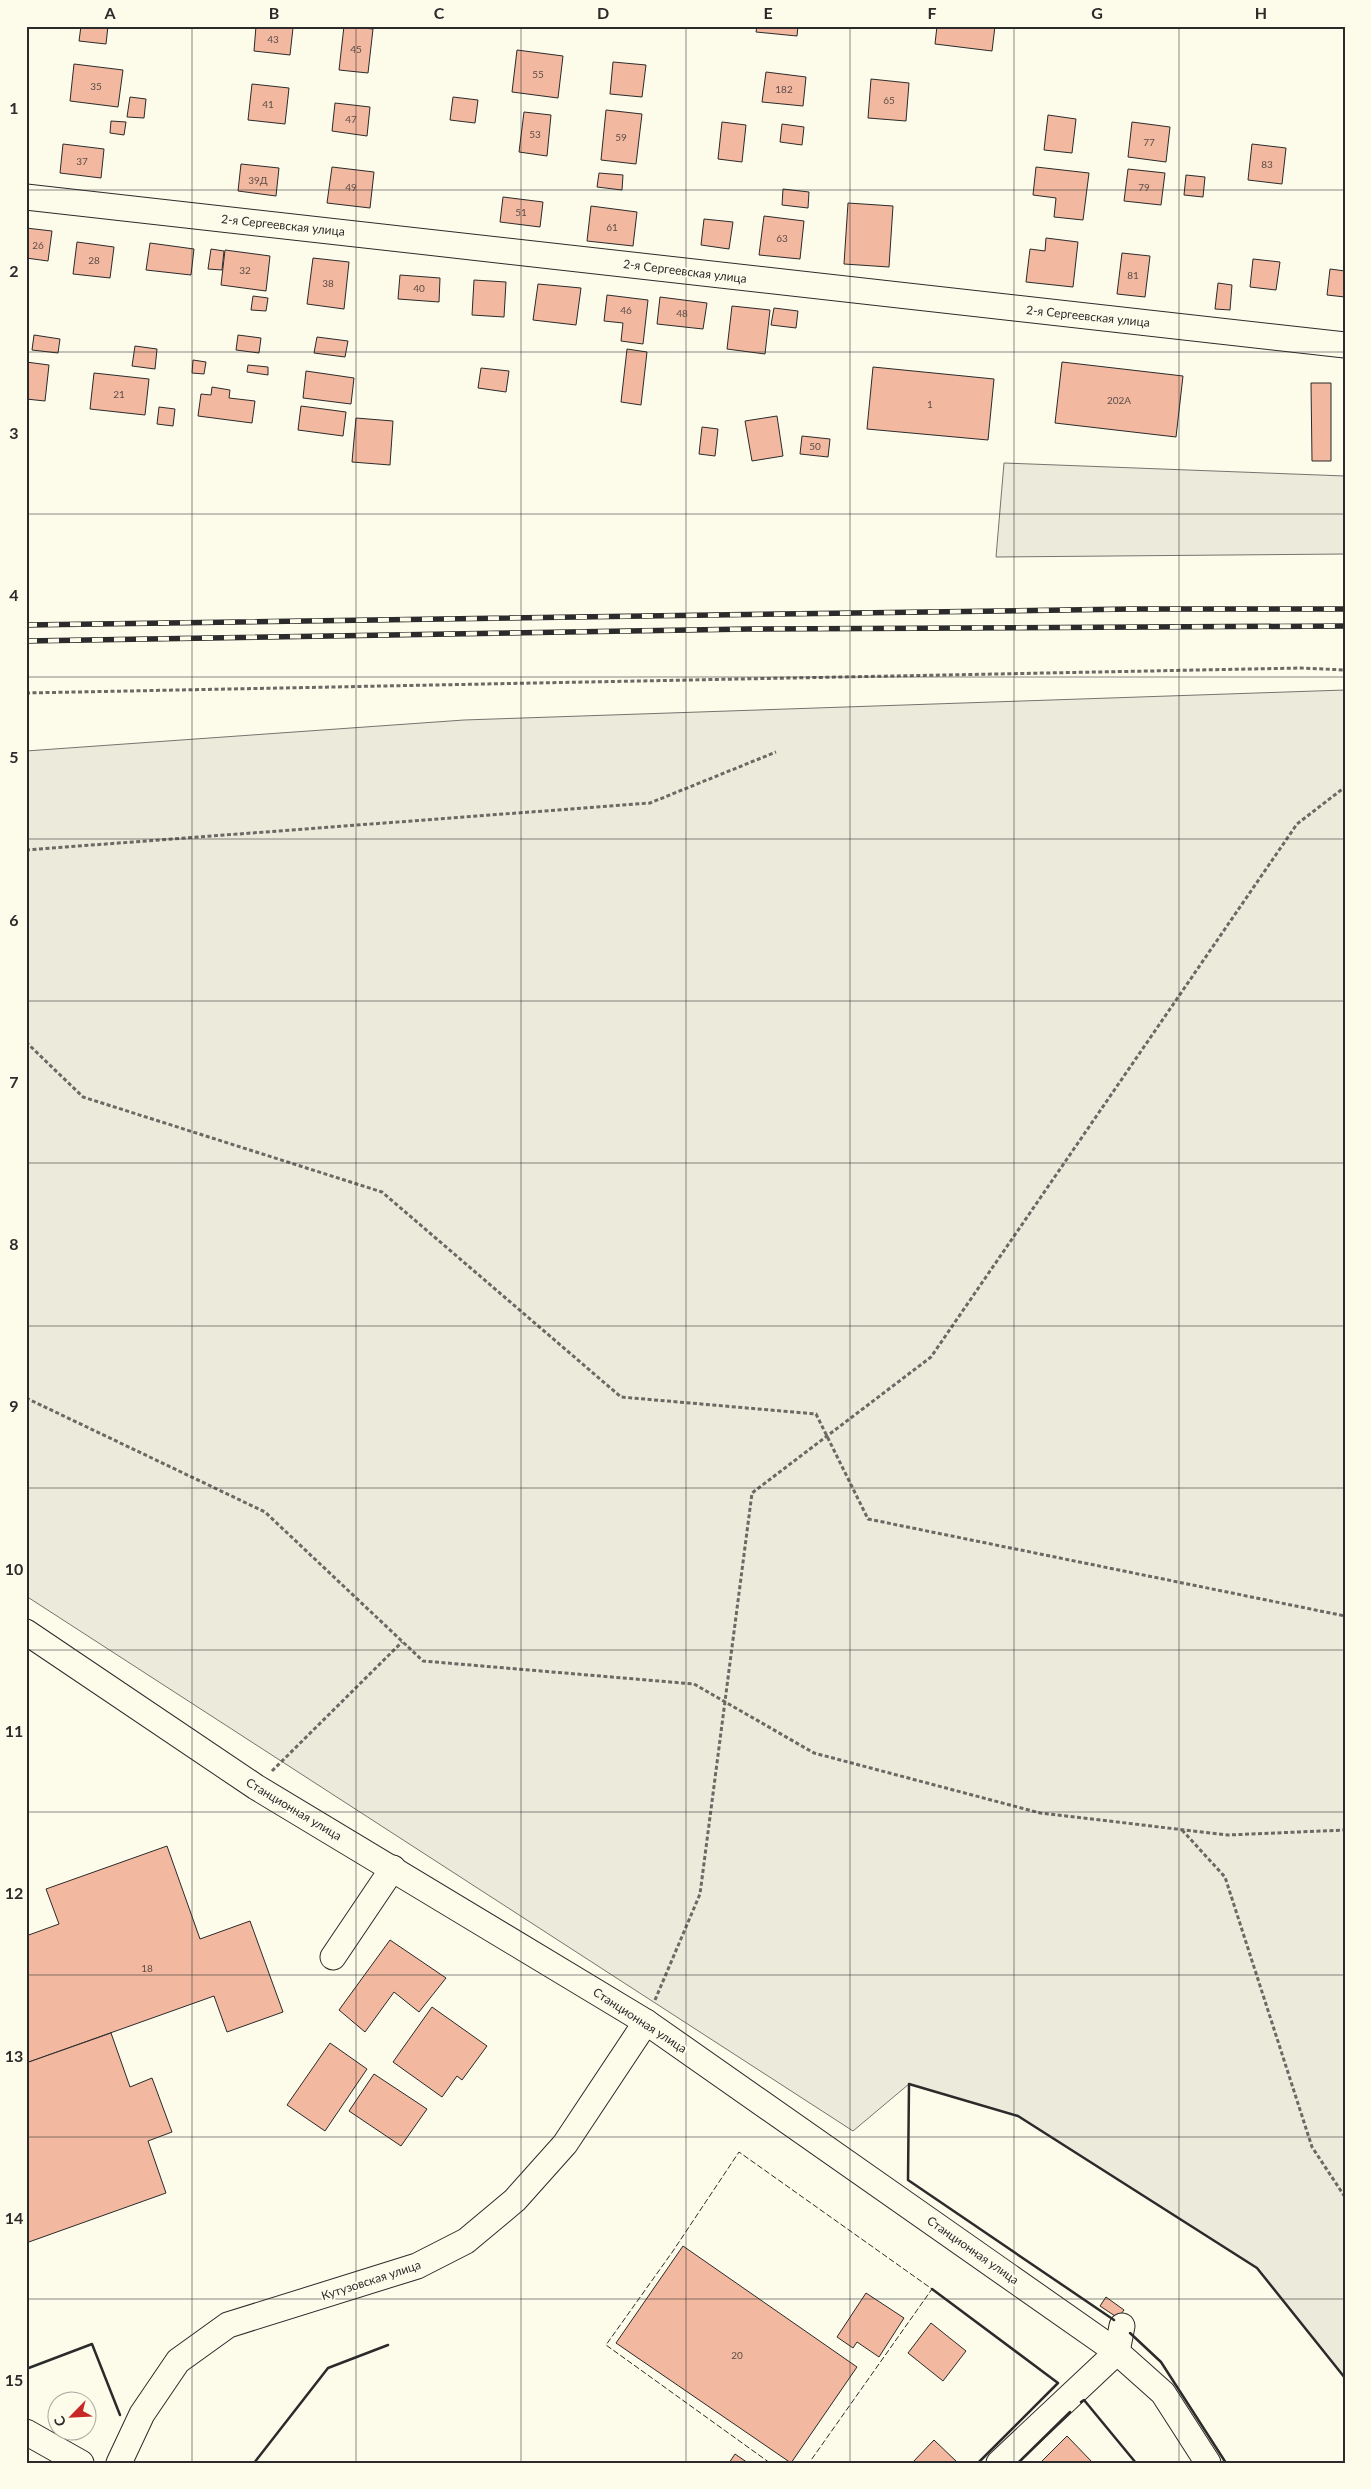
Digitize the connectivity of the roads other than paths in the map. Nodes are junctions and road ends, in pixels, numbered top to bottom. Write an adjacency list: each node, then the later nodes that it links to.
1 (26, 197): 2 (street, 2-я Сергеевская улица)
2 (1345, 345)
3 (26, 1632): 4 (street, Станционная улица)
4 (393, 1868): 5 (street); 6 (street, Станционная улица)
5 (333, 1957)
6 (646, 2022): 8 (street, Станционная улица); 11 (street, Кутузовская улица)
7 (1122, 2326): 8 (street)
8 (1117, 2352): 12 (street); 13 (street, Станционная улица)
9 (26, 2432): 10 (street)
10 (80, 2463)
11 (119, 2463)
12 (999, 2463)
13 (1208, 2463)

